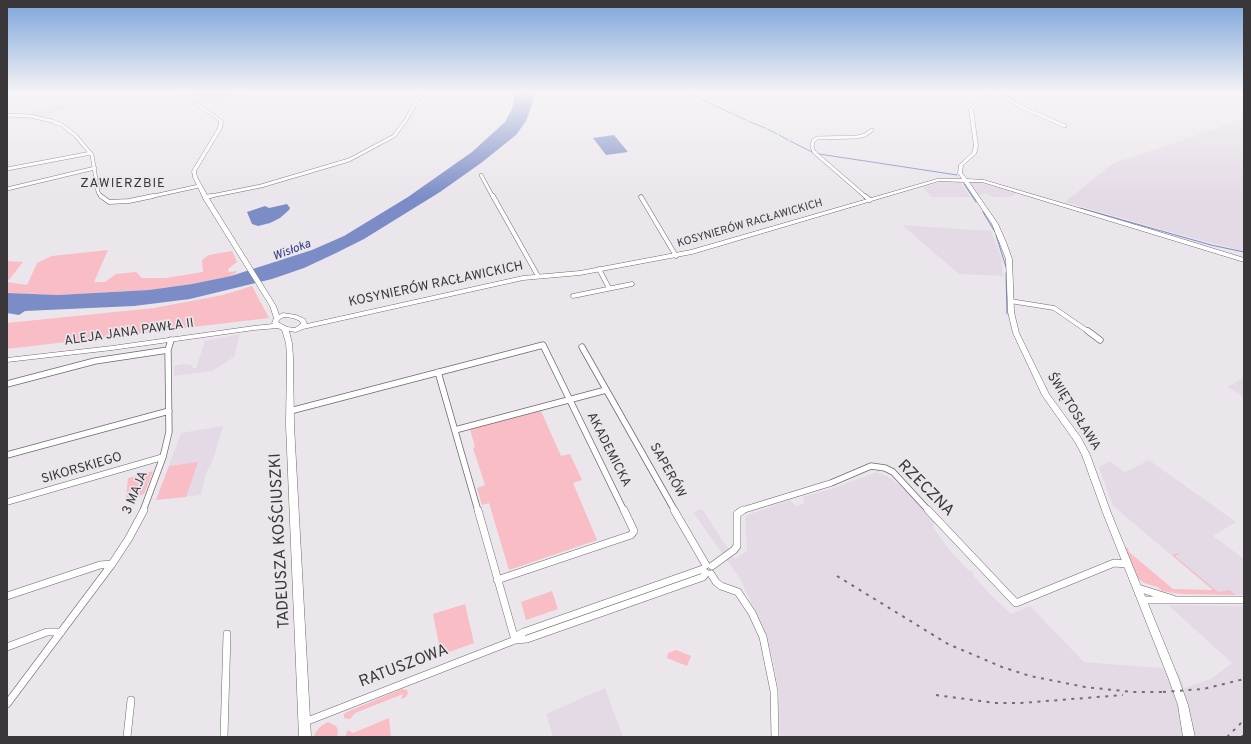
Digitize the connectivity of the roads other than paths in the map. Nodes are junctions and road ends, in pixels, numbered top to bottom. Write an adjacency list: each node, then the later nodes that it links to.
1 (64, 128): 6 (street)
2 (220, 128): 11 (street)
3 (400, 128): 13 (street)
4 (973, 128): 10 (street)
5 (872, 130): 15 (street)
6 (91, 154): 7 (street); 8 (street)
7 (95, 168): 11 (street); 12 (street)
8 (7, 170)
9 (480, 175): 19 (street, KOSYNIERÓW RACŁAWICKICH)
10 (964, 180): 15 (street, KOSYNIERÓW RACŁAWICKICH); 17 (street, KOSYNIERÓW RACŁAWICKICH); 23 (street, ŚWIĘTOSŁAWA)
11 (199, 186): 13 (street)
12 (7, 189)
13 (205, 197): 24 (street)
14 (641, 197): 16 (street)
15 (870, 200): 16 (street, KOSYNIERÓW RACŁAWICKICH)
16 (676, 256): 18 (street, KOSYNIERÓW RACŁAWICKICH)
17 (1244, 260)
18 (599, 269): 19 (street, KOSYNIERÓW RACŁAWICKICH); 21 (street)
19 (538, 276): 27 (street, KOSYNIERÓW RACŁAWICKICH)
20 (632, 284): 21 (street)
21 (609, 288): 22 (street)
22 (572, 296)
23 (1010, 301): 30 (street); 46 (street, ŚWIĘTOSŁAWA)
24 (272, 306): 25 (street); 26 (street)
25 (287, 314): 26 (street); 27 (street)
26 (276, 321): 28 (street); 29 (street, ALEJA JANA PAWŁA II)
27 (300, 326): 28 (street, KOSYNIERÓW RACŁAWICKICH); 31 (street, TADEUSZA KOŚCIUSZKI)
28 (285, 330): 31 (street, TADEUSZA KOŚCIUSZKI)
29 (171, 340): 33 (street, 3 MAJA); 34 (street, ALEJA JANA PAWŁA II)
30 (1100, 340)
31 (289, 343): 40 (street, TADEUSZA KOŚCIUSZKI)
32 (582, 347): 37 (street, SAPERÓW)
33 (168, 350): 36 (street); 39 (street, 3 MAJA)
34 (7, 360)
35 (438, 372): 38 (street, AKADEMICKA); 40 (street, AKADEMICKA); 41 (street)
36 (7, 384)
37 (606, 390): 38 (street); 47 (street, SAPERÓW)
38 (570, 400): 41 (street); 48 (street, AKADEMICKA)
39 (169, 411): 42 (street); 43 (street, 3 MAJA)
40 (290, 411): 60 (street, TADEUSZA KOŚCIUSZKI)
41 (455, 430): 48 (street)
42 (7, 455)
43 (164, 457): 44 (street, SIKORSKIEGO); 45 (street, 3 MAJA)
44 (7, 502)
45 (112, 564): 50 (street); 54 (street, 3 MAJA)
46 (1127, 564): 47 (street, RZECZNA); 49 (street, ŚWIĘTOSŁAWA)
47 (708, 569): 56 (street, RATUSZOWA); 64 (street, SAPERÓW)
48 (497, 580): 56 (street)
49 (1138, 588): 51 (street, ŚWIĘTOSŁAWA); 52 (street)
50 (7, 596)
51 (1143, 600): 52 (street); 65 (street, ŚWIĘTOSŁAWA)
52 (1176, 600): 53 (street)
53 (1244, 600)
54 (61, 632): 57 (street); 59 (street, 3 MAJA)
55 (227, 634): 62 (street)
56 (515, 640): 60 (street, RATUSZOWA)
57 (7, 647)
58 (131, 700): 61 (street)
59 (7, 704)
60 (304, 722): 63 (street, TADEUSZA KOŚCIUSZKI)
61 (127, 737)
62 (224, 737)
63 (305, 737)
64 (774, 737)
65 (1189, 737)

